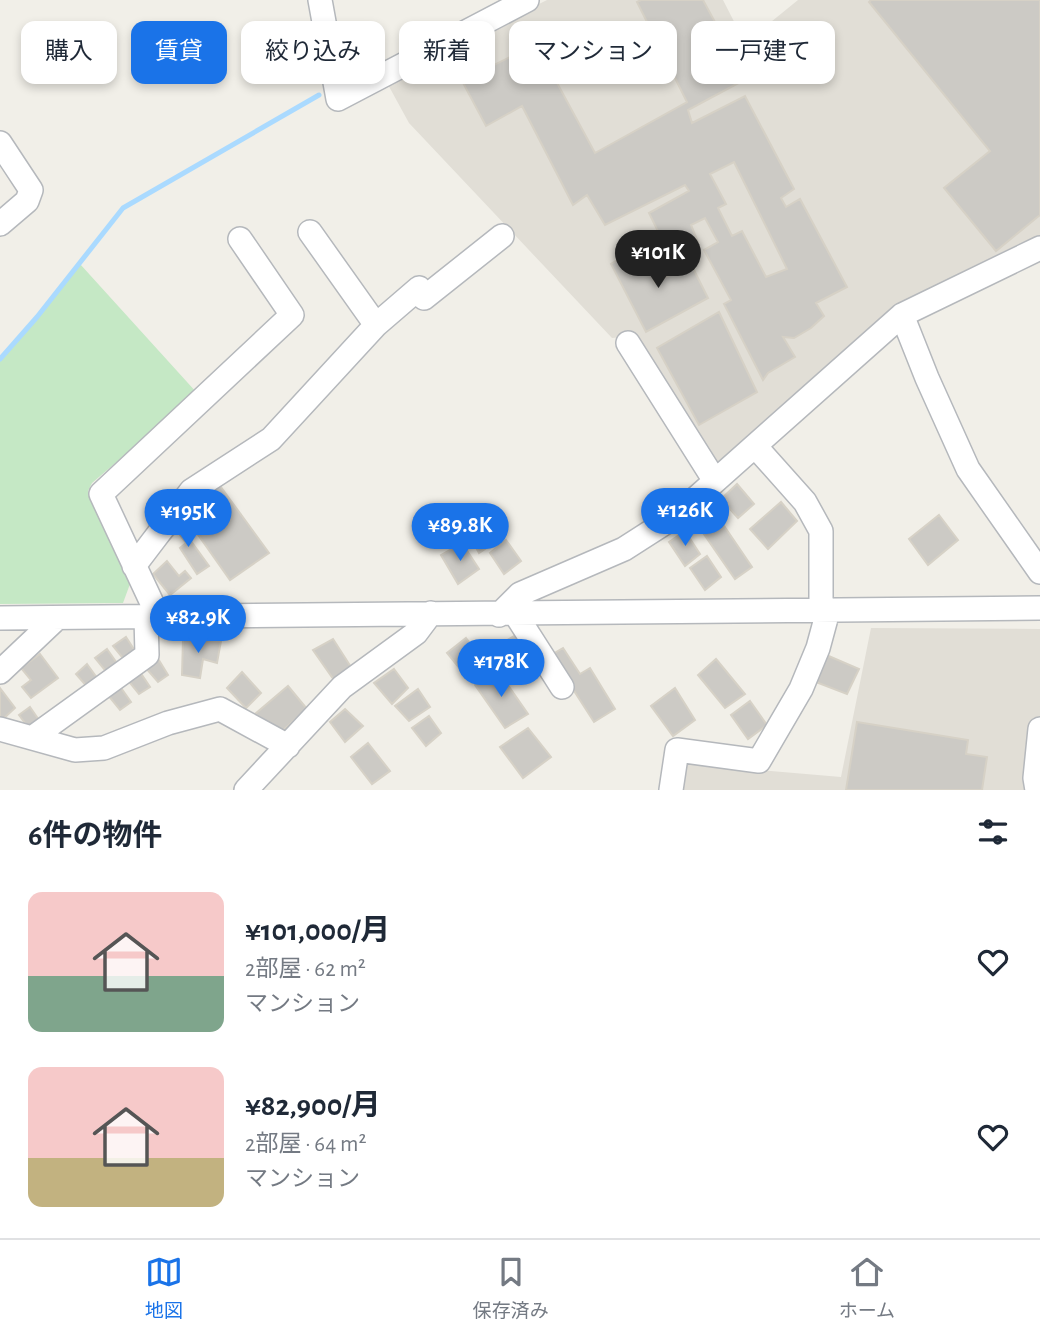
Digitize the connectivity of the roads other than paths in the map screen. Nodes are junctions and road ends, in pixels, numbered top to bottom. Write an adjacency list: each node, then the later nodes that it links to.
1 (320, 0): 2 (street)
2 (527, 0)
3 (0, 143): 4 (street)
4 (0, 224)
5 (310, 232): 10 (street)
6 (502, 236): 10 (street)
7 (240, 239): 14 (street)
8 (1040, 248): 9 (street)
9 (902, 315): 12 (street); 15 (street)
10 (376, 325): 14 (street)
11 (628, 343): 13 (street)
12 (755, 446): 13 (street); 18 (street)
13 (718, 479): 19 (street)
14 (134, 566): 20 (street)
15 (1040, 572)
16 (1040, 608): 18 (street)
17 (431, 612): 19 (street); 20 (street); 28 (street)
18 (824, 612): 19 (street); 30 (street)
19 (508, 615): 24 (street)
20 (150, 617): 22 (street); 27 (street)
21 (0, 618): 22 (street)
22 (57, 618): 23 (street)
23 (0, 672)
24 (562, 687)
25 (0, 729): 27 (street)
26 (1040, 729): 31 (street)
27 (32, 738): 28 (street)
28 (288, 746): 29 (street)
29 (246, 790)
30 (671, 790)
31 (1037, 790)

